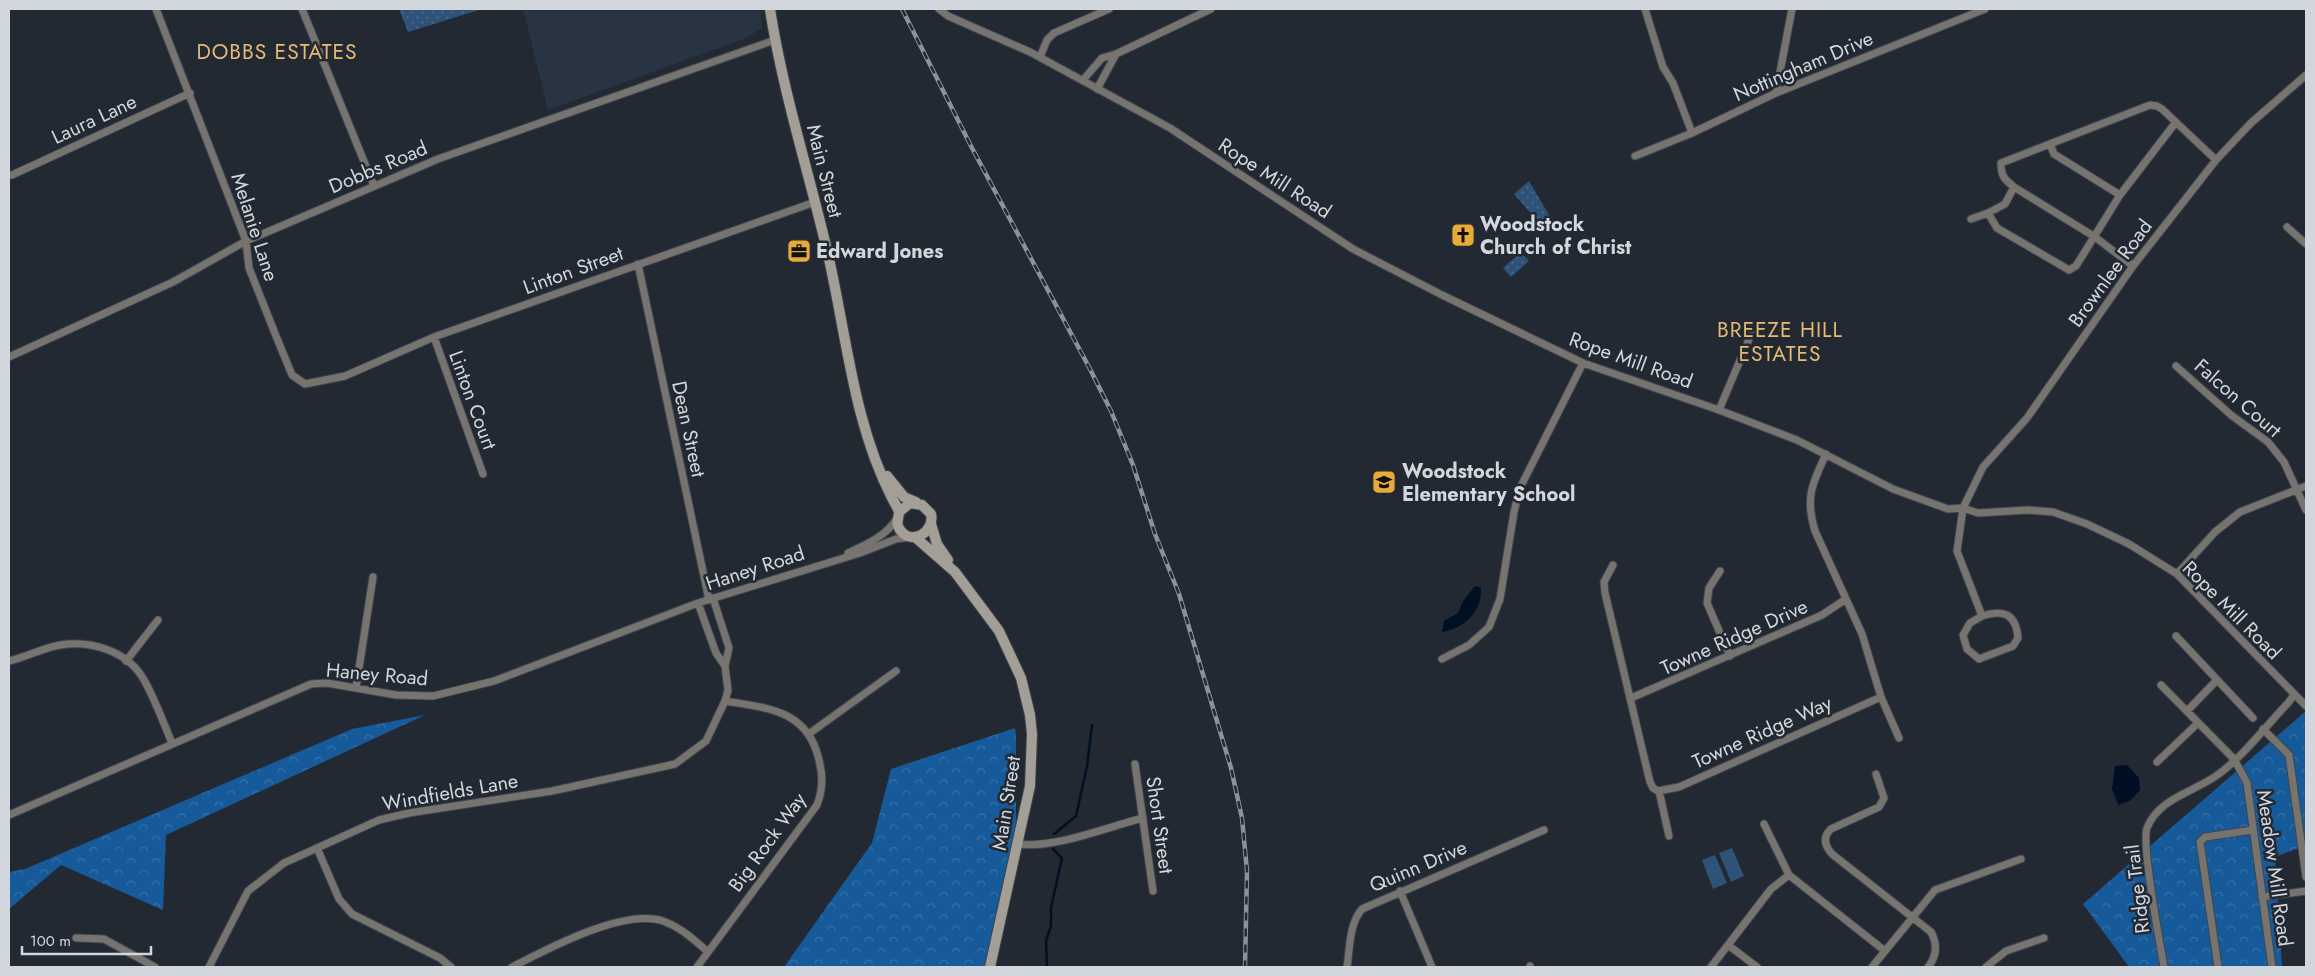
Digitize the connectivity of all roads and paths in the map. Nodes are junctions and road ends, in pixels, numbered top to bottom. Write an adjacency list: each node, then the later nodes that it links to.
1 (156, 9): 16 (street, Melanie Lane)
2 (302, 9): 24 (street)
3 (770, 9): 10 (main road, Main Street)
4 (939, 9): 12 (street, Rope Mill Road)
5 (1109, 9): 12 (street)
6 (1211, 9): 11 (street)
7 (1645, 9): 19 (street)
8 (1792, 9): 17 (street)
9 (1985, 9): 17 (street, Nottingham Drive)
10 (775, 40): 24 (street, Dobbs Road); 27 (main road, Main Street)
11 (1116, 54): 14 (street); 15 (street)
12 (1040, 57): 14 (street, Rope Mill Road)
13 (2306, 75): 22 (street, Brownlee Road)
14 (1083, 80): 15 (street, Rope Mill Road)
15 (1097, 89): 39 (street, Rope Mill Road)
16 (190, 92): 23 (street, Laura Lane); 32 (street, Melanie Lane)
17 (1776, 93): 19 (street, Nottingham Drive)
18 (2176, 122): 20 (street); 22 (street); 26 (street)
19 (1692, 133): 21 (street, Nottingham Drive)
20 (2050, 144): 25 (street); 26 (street)
21 (1635, 156)
22 (2216, 160): 35 (street, Brownlee Road)
23 (12, 175)
24 (374, 186): 32 (street, Dobbs Road)
25 (2014, 187): 28 (street); 31 (street)
26 (2120, 195): 31 (street)
27 (815, 202): 34 (street, Linton Street); 44 (main road, Main Street)
28 (1988, 213): 29 (street); 31 (street)
29 (1971, 219)
30 (2287, 227): 33 (street)
31 (2095, 237): 35 (street)
32 (246, 241): 38 (street, Dobbs Road); 41 (street, Melanie Lane)
33 (2306, 244)
34 (638, 264): 37 (street, Linton Street); 60 (street, Dean Street)
35 (2133, 266): 49 (street, Brownlee Road)
36 (1752, 332): 42 (street)
37 (434, 338): 41 (street, Linton Street); 45 (street, Linton Court)
38 (9, 357)
39 (1584, 363): 42 (street, Rope Mill Road); 67 (street)
40 (2176, 366): 47 (street, Falcon Court)
41 (346, 376)
42 (1719, 410): 43 (street, Rope Mill Road)
43 (1826, 454): 49 (street, Rope Mill Road); 61 (street)
44 (876, 460): 48 (main road, Main Street); 51 (main road, Main Street)
45 (483, 474)
46 (2306, 486): 47 (street)
47 (2298, 489): 50 (street, Falcon Court); 58 (street)
48 (919, 503): 51 (main road); 52 (main road, Main Street)
49 (1963, 508): 58 (street, Rope Mill Road); 63 (street, Brownlee Road)
50 (2306, 510)
51 (898, 515): 53 (main road, Main Street); 54 (street, Haney Road)
52 (931, 524): 53 (main road); 57 (main road, Main Street)
53 (913, 537): 54 (street, Haney Road); 57 (main road, Main Street)
54 (836, 559): 60 (street, Haney Road)
55 (1613, 565): 77 (street)
56 (1720, 571): 66 (street)
57 (954, 572): 98 (main road, Main Street)
58 (2177, 574): 75 (street, Rope Mill Road)
59 (373, 577): 74 (street)
60 (711, 599): 62 (street, Haney Road); 70 (street)
61 (1846, 599): 66 (street, Towne Ridge Drive); 76 (street)
62 (698, 603): 70 (street); 74 (street, Haney Road)
63 (1982, 616): 63 (street)
64 (158, 620): 69 (street)
65 (2176, 636): 72 (street)
66 (1730, 656): 77 (street, Towne Ridge Drive)
67 (1442, 659)
68 (9, 661): 69 (street)
69 (126, 661): 86 (street)
70 (725, 666): 78 (street)
71 (896, 671): 84 (street)
72 (2217, 680): 80 (street); 81 (street)
73 (2161, 685): 80 (street, Meadow Mill Road)
74 (356, 688): 86 (street, Haney Road)
75 (2294, 695): 79 (street, Rope Mill Road); 83 (street, Ridge Trail)
76 (1881, 697): 85 (street); 91 (street, Towne Ridge Way)
77 (1631, 698): 91 (street)
78 (725, 701): 84 (street); 99 (street, Windfields Lane)
79 (2306, 706)
80 (2186, 711): 82 (street, Meadow Mill Road)
81 (2253, 718)
82 (2198, 723): 87 (street, Meadow Mill Road); 88 (street)
83 (2264, 729): 87 (street, Ridge Trail); 102 (street)
84 (810, 733): 111 (street, Big Rock Way)
85 (1899, 738)
86 (172, 743): 92 (street, Haney Road)
87 (2234, 759): 96 (street, Meadow Mill Road); 126 (street, Ridge Trail)
88 (2157, 762)
89 (1135, 764): 93 (street, Short Street)
90 (1876, 774): 107 (street)
91 (1659, 791): 97 (street)
92 (9, 815)
93 (1143, 818): 98 (street); 103 (street, Short Street)
94 (1764, 824): 101 (street)
95 (1544, 830): 104 (street, Quinn Drive)
96 (2253, 830): 106 (street, Meadow Mill Road); 127 (street)
97 (1669, 836)
98 (1018, 844): 118 (main road, Main Street)
99 (317, 848): 114 (street, Windfields Lane); 115 (street)
100 (2021, 859): 107 (street)
101 (1789, 875): 110 (street); 112 (street)
102 (2306, 877)
103 (1153, 891)
104 (1400, 891): 119 (street, Quinn Drive); 120 (street)
105 (2306, 891): 106 (street)
106 (2262, 898): 128 (street, Meadow Mill Road)
107 (1912, 916): 112 (street); 124 (street)
108 (76, 938): 113 (street)
109 (2044, 938): 125 (street)
110 (1728, 945): 121 (street); 122 (street)
111 (707, 951): 116 (street); 117 (street, Big Rock Way)
112 (1885, 951): 123 (street)
113 (155, 967)
114 (209, 967)
115 (451, 967)
116 (512, 967)
117 (697, 967)
118 (990, 967)
119 (1347, 967)
120 (1432, 967)
121 (1711, 967)
122 (1757, 967)
123 (1872, 967)
124 (1928, 967)
125 (1986, 967)
126 (2164, 967)
127 (2218, 967)
128 (2272, 967)

